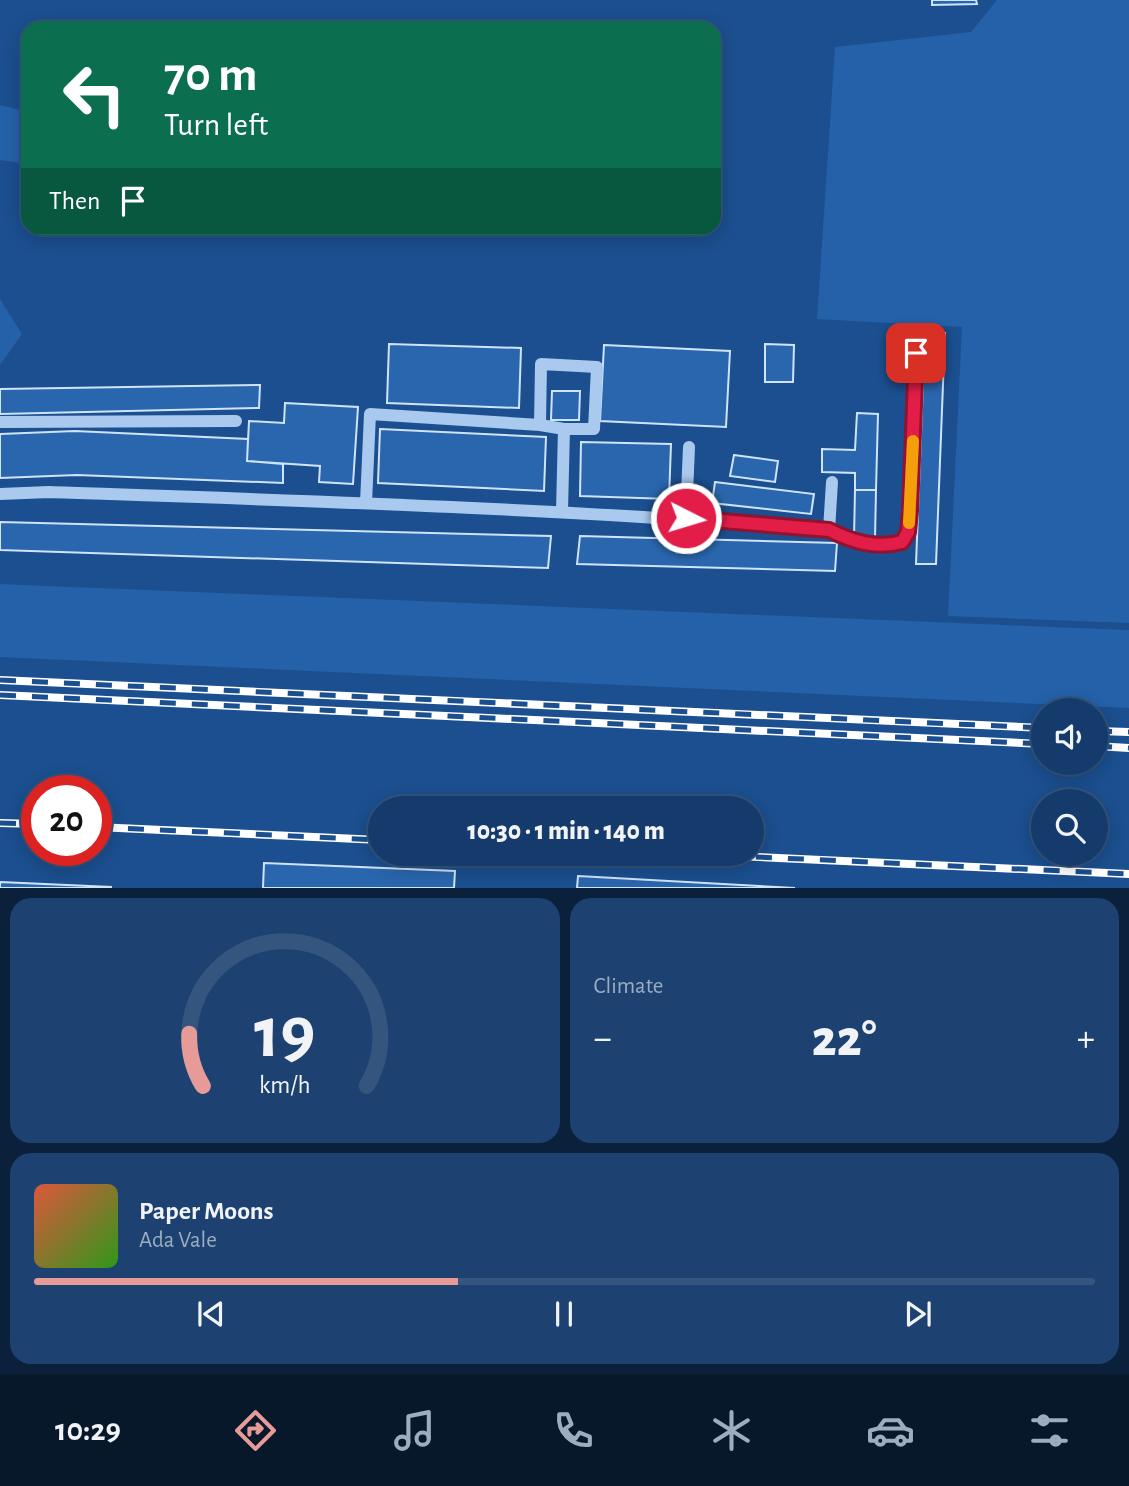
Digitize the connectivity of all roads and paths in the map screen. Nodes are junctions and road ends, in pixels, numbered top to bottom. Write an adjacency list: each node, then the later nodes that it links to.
1 (916, 353): 12 (lane)
2 (236, 421): 3 (lane)
3 (0, 422)
4 (540, 425): 5 (lane); 5 (lane); 9 (lane)
5 (564, 429): 10 (lane)
6 (689, 447): 11 (lane)
7 (832, 482): 12 (lane)
8 (0, 494): 9 (lane)
9 (366, 503): 10 (lane)
10 (562, 511): 11 (lane)
11 (686, 518): 12 (lane)
12 (829, 530)

